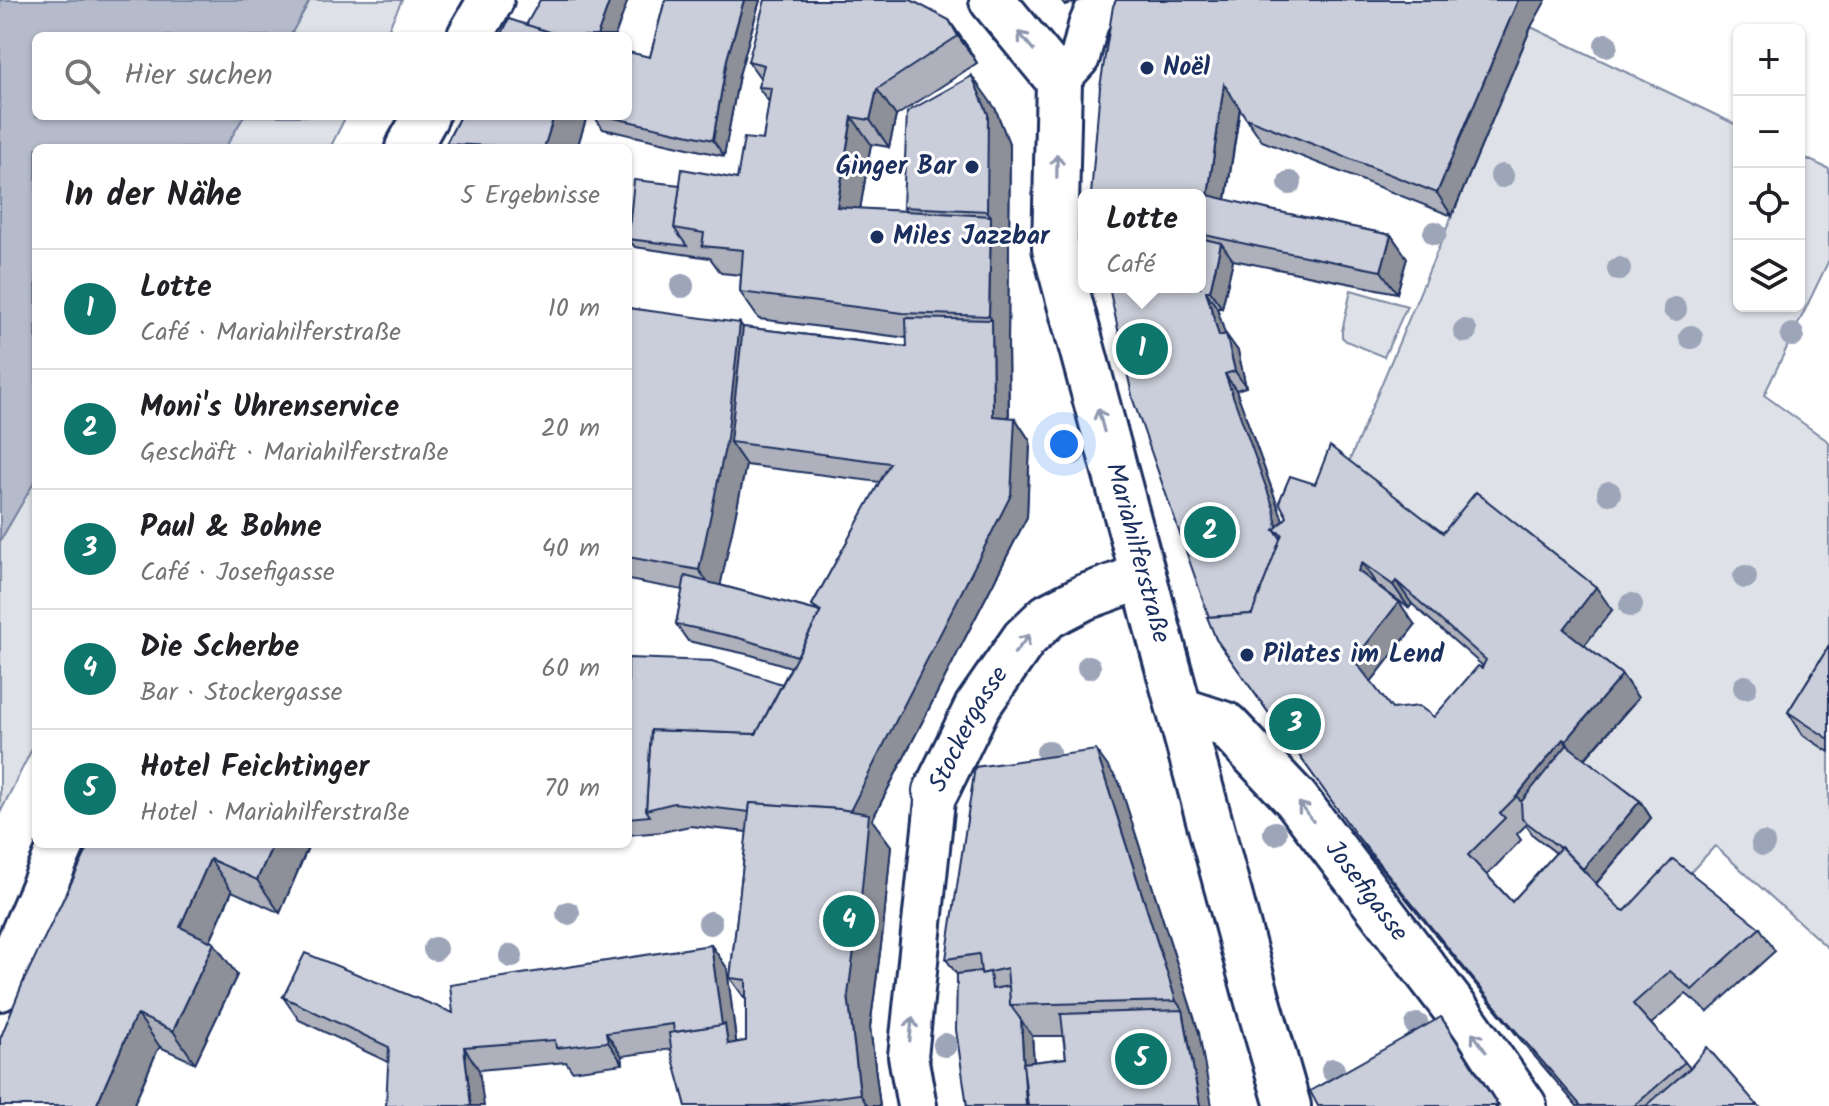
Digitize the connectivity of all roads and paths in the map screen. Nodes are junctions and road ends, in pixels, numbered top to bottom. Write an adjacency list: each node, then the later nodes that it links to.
1 (491, 0): 4 (street)
2 (992, 0): 5 (street, one-way to 2)
3 (1099, 0): 5 (street)
4 (472, 32)
5 (1059, 81): 8 (street, Mariahilferstraße, one-way to 5)
6 (424, 120): 7 (street)
7 (410, 144)
8 (1143, 576): 9 (street, Mariahilferstraße); 10 (street, Stockergasse, one-way to 8)
9 (1180, 710): 14 (street, Mariahilferstraße); 15 (street, Josefigasse, one-way to 9)
10 (936, 791): 13 (street, Stockergasse, one-way to 10)
11 (60, 848): 12 (street)
12 (0, 988)
13 (917, 1106)
14 (1288, 1106)
15 (1524, 1106)

